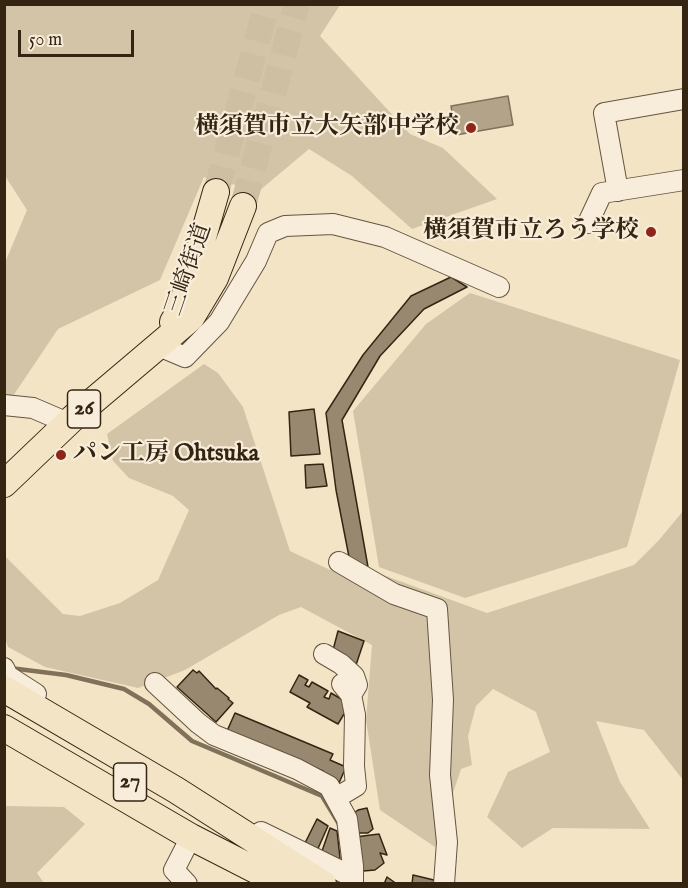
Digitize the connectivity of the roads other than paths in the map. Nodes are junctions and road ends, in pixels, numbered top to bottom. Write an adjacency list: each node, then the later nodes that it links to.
1 (684, 99): 3 (street)
2 (684, 180): 3 (street)
3 (618, 190): 6 (street)
4 (216, 192): 8 (main road, 三崎街道 / 26)
5 (243, 206): 8 (main road, 三崎街道 / 26)
6 (588, 223)
7 (499, 287): 8 (street)
8 (159, 346): 10 (main road, 三崎街道 / 26)
9 (4, 405): 10 (street)
10 (68, 423): 11 (main road, 三崎街道 / 26)
11 (7, 480)
12 (339, 562): 28 (street)
13 (324, 654): 19 (street)
14 (4, 668): 22 (street)
15 (155, 683): 19 (street)
16 (4, 688): 27 (main road)
17 (4, 707): 21 (main road, 27)
18 (4, 728): 20 (main road)
19 (336, 798): 22 (street)
20 (191, 837): 23 (street); 24 (main road)
21 (256, 855): 25 (main road, 27); 26 (main road, 27)
22 (353, 880)
23 (187, 884)
24 (283, 884)
25 (296, 884)
26 (318, 884)
27 (323, 884)
28 (444, 884)

